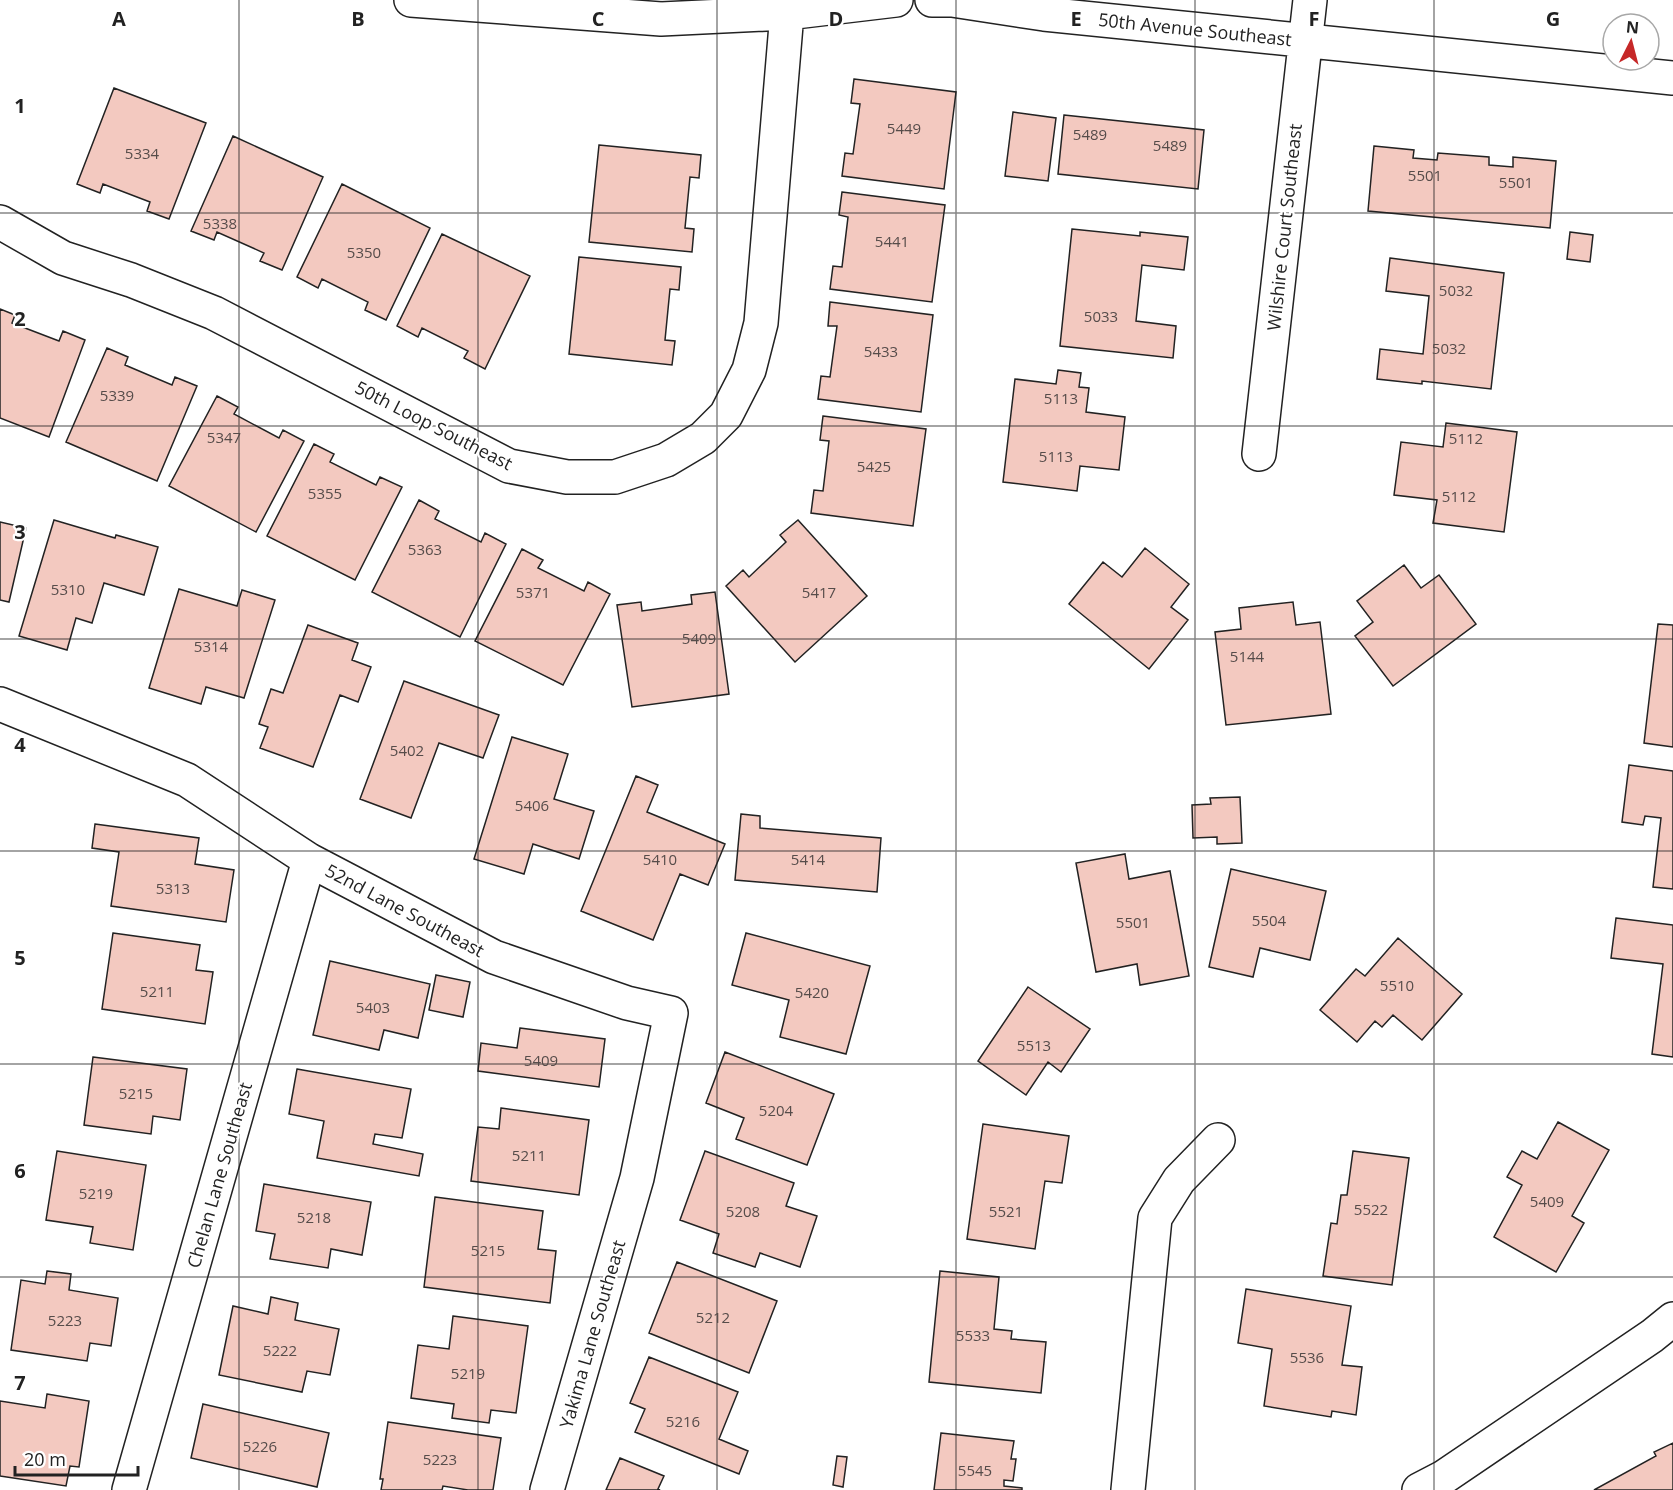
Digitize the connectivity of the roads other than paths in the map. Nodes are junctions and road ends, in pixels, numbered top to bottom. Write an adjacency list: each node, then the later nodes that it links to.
1 (411, 0): 5 (street)
2 (896, 0): 5 (street)
3 (932, 0): 6 (street, 50th Avenue Southeast)
4 (1310, 0): 6 (street, Wilshire Court Southeast)
5 (787, 13): 8 (street, 50th Loop Southeast)
6 (1305, 40): 7 (street, 50th Avenue Southeast); 9 (street, Wilshire Court Southeast)
7 (1673, 78)
8 (0, 222)
9 (1259, 454)
10 (0, 704): 11 (street, 52nd Lane Southeast)
11 (309, 860): 13 (street, 52nd Lane Southeast); 16 (street, Chelan Lane Southeast)
12 (1218, 1140): 18 (street)
13 (637, 1178): 17 (street, Yakima Lane Southeast)
14 (1673, 1319): 15 (street)
15 (1438, 1486)
16 (129, 1490)
17 (547, 1490)
18 (1128, 1490)

